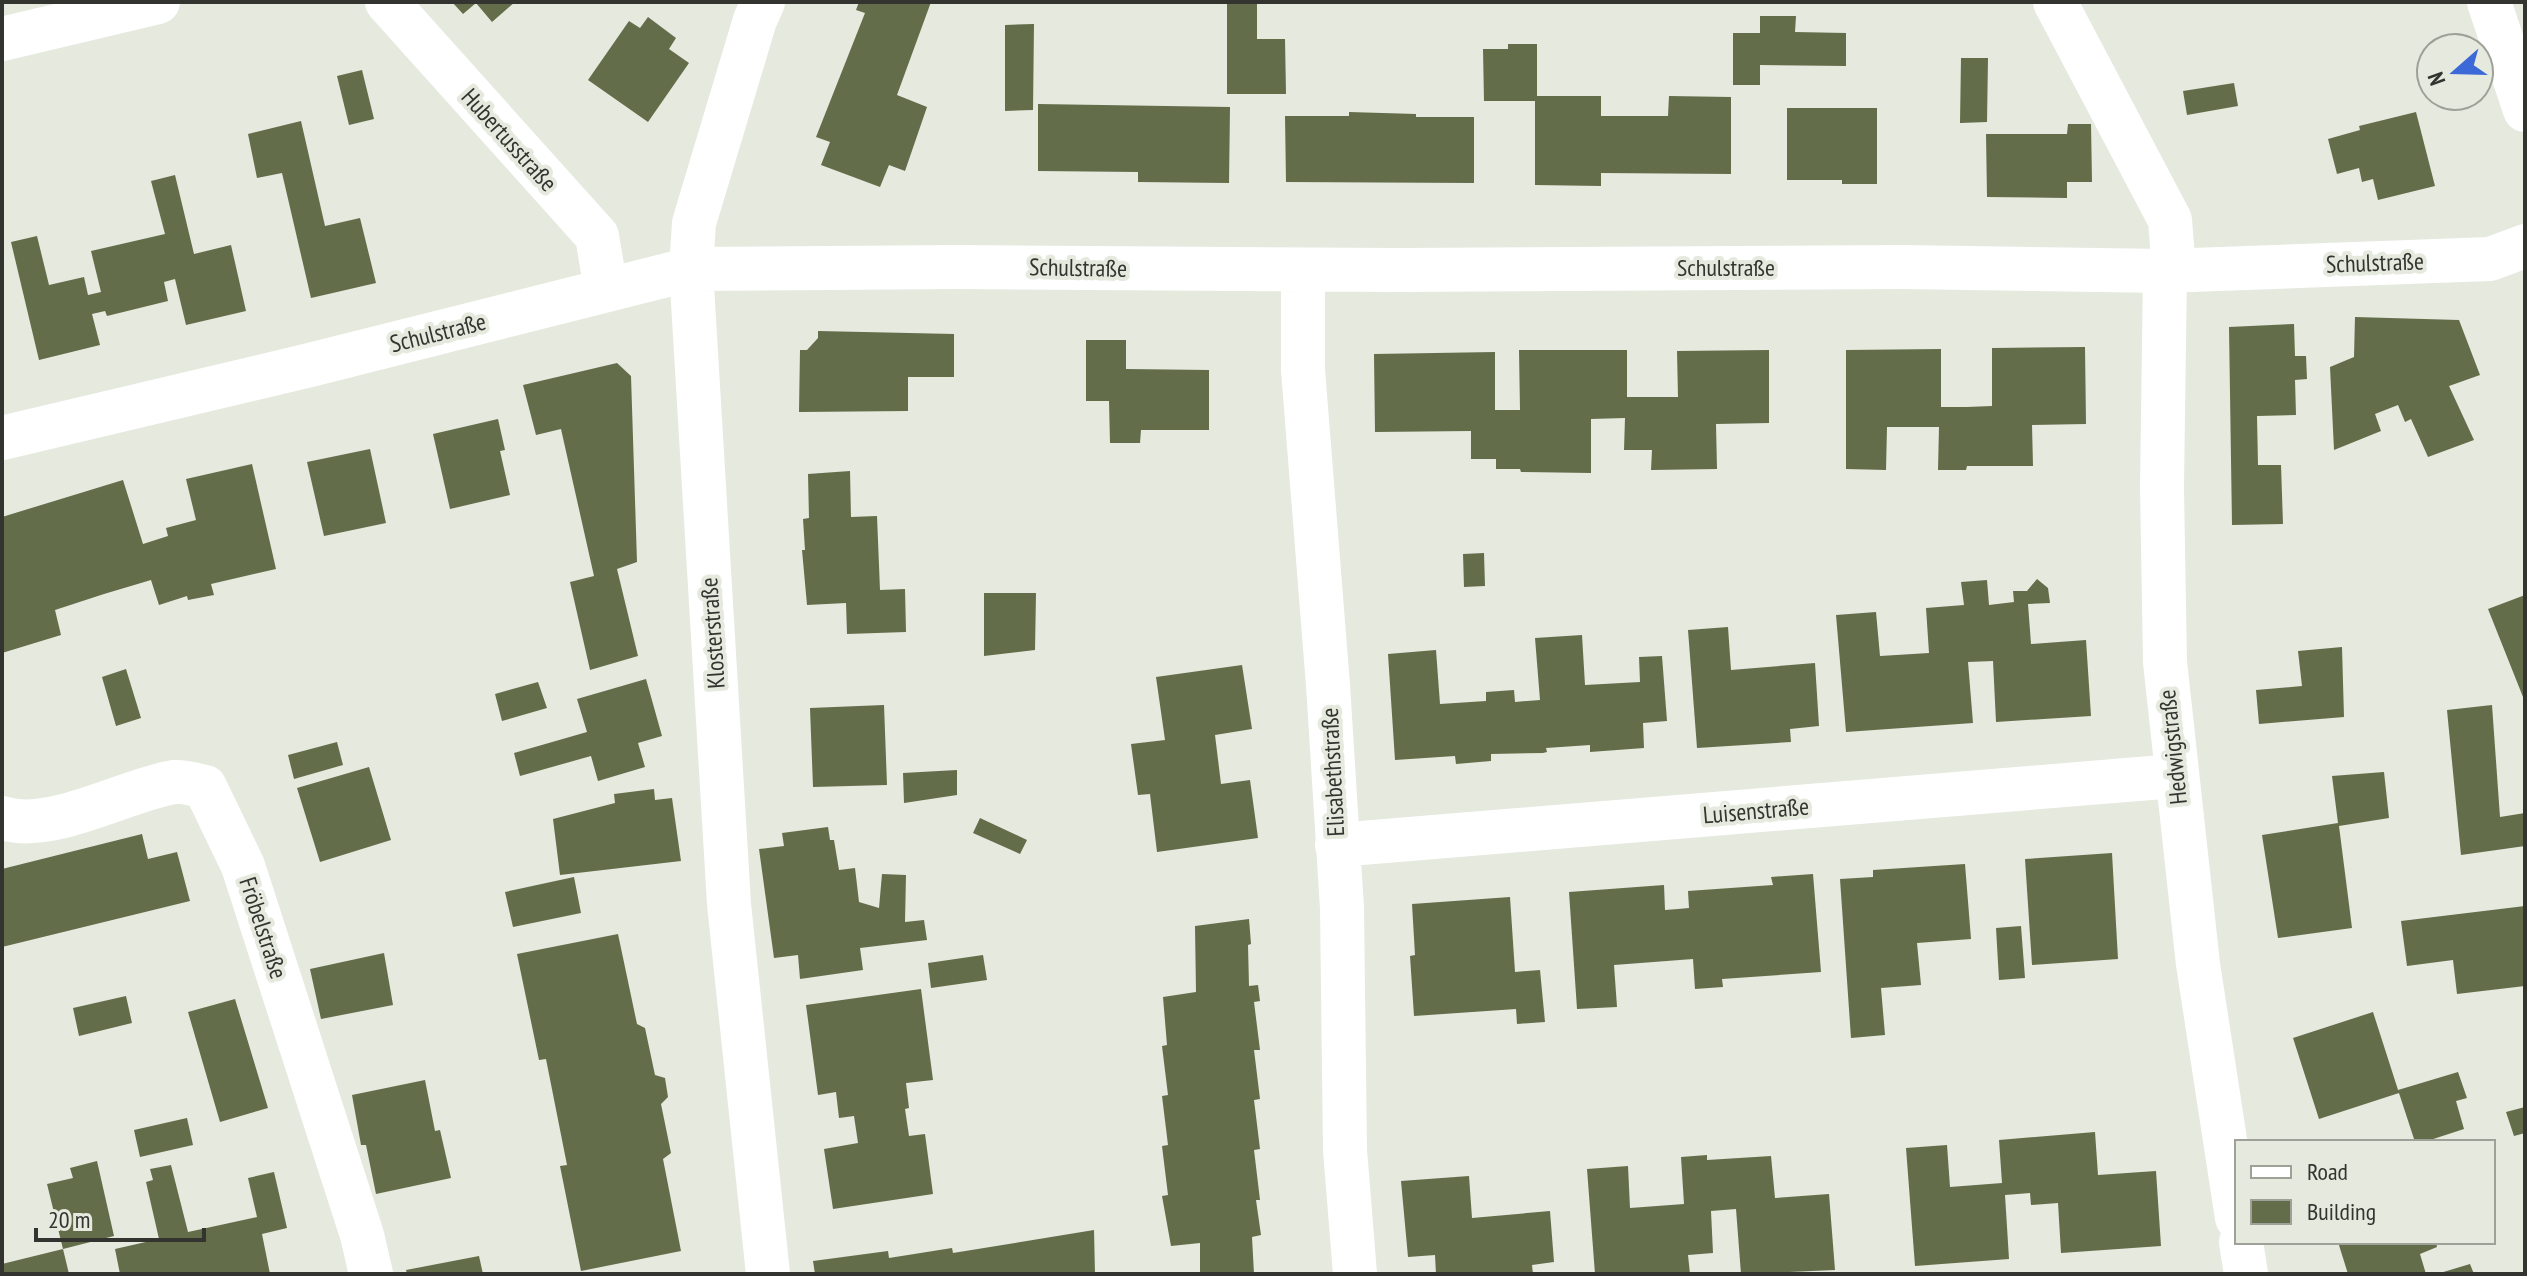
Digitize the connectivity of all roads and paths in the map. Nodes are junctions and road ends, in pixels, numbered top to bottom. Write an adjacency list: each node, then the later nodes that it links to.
1 (158, 2): 6 (street)
2 (387, 2): 12 (street, Hubertusstraße)
3 (763, 2): 9 (street, Klosterstraße)
4 (2055, 2): 11 (street)
5 (2489, 2): 7 (street)
6 (2, 39)
7 (2525, 110)
8 (2525, 246): 11 (street, Schulstraße)
9 (691, 269): 10 (street, Schulstraße); 12 (street, Schulstraße); 20 (street, Klosterstraße)
10 (1303, 270): 11 (street, Schulstraße); 16 (street, Elisabethstraße)
11 (2169, 271): 14 (street, Hedwigstraße)
12 (606, 290): 13 (street, Schulstraße)
13 (2, 438)
14 (2175, 776): 16 (street, Luisenstraße); 17 (street, Hedwigstraße)
15 (2, 818): 19 (street, Fröbelstraße)
16 (1337, 845): 21 (street, Elisabethstraße)
17 (2235, 1206)
18 (2241, 1244): 22 (street)
19 (371, 1274)
20 (768, 1274)
21 (1355, 1274)
22 (2246, 1274)

